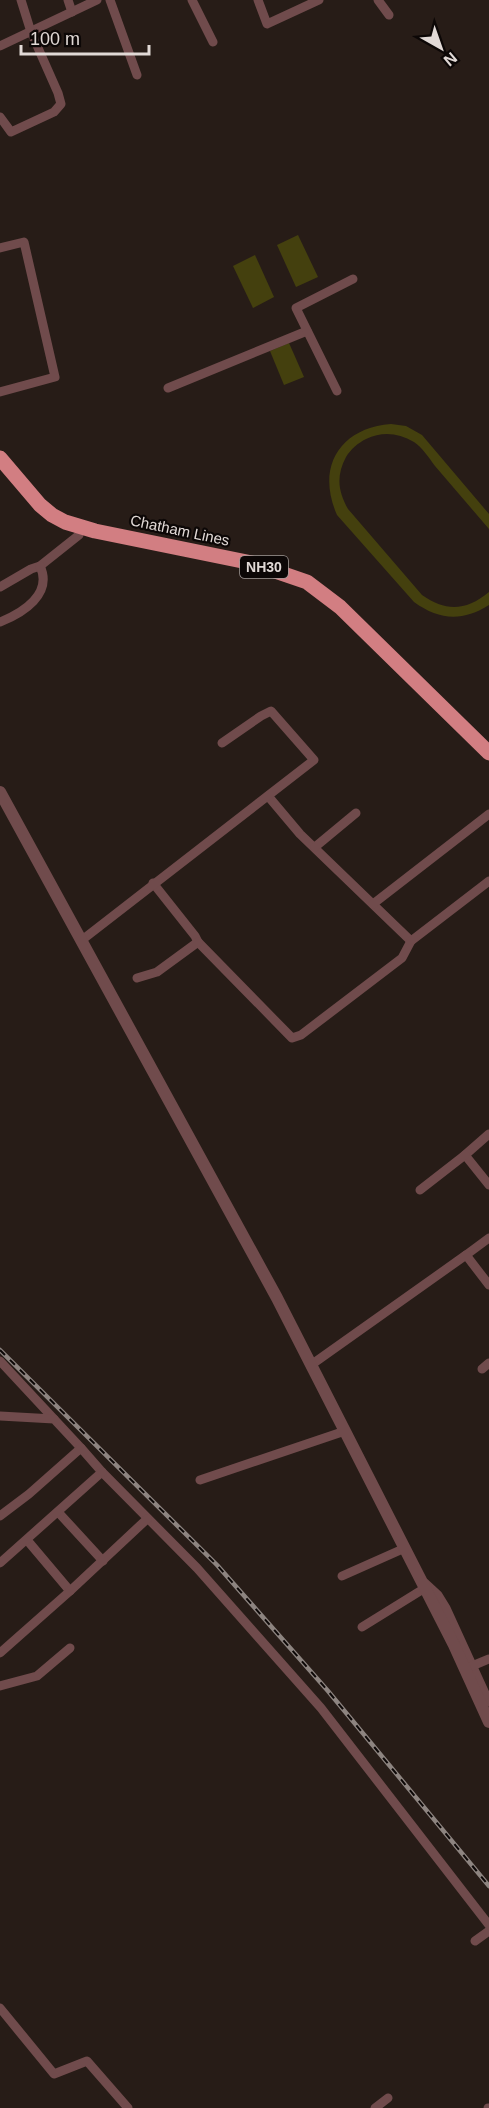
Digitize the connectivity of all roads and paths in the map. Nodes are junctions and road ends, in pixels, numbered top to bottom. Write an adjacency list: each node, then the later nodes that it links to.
1 (21, 0): 11 (street)
2 (68, 0): 9 (street)
3 (98, 0): 9 (street)
4 (110, 0): 14 (street)
5 (192, 0): 12 (street)
6 (258, 0): 7 (street)
7 (319, 0)
8 (378, 0): 10 (street)
9 (72, 12): 11 (street)
10 (388, 15)
11 (31, 32): 13 (street); 15 (street)
12 (213, 42)
13 (0, 46)
14 (137, 75)
15 (0, 117)
16 (0, 248): 21 (street)
17 (353, 279): 18 (street)
18 (308, 331): 19 (street); 20 (street)
19 (168, 387)
20 (337, 391)
21 (0, 392)
22 (0, 458): 29 (highway, Chatham Lines / NH30)
23 (0, 471): 24 (highway, Chatham Lines / NH30)
24 (79, 535): 25 (street); 30 (highway, Chatham Lines / NH30)
25 (40, 566): 26 (street); 27 (street)
26 (0, 587)
27 (0, 622)
28 (222, 744): 32 (street)
29 (489, 753)
30 (489, 764)
31 (0, 792): 39 (street)
32 (268, 796): 35 (street); 37 (street)
33 (356, 813): 35 (street)
34 (489, 814): 38 (street)
35 (315, 847): 38 (street)
36 (489, 880): 40 (street)
37 (153, 883): 39 (street); 41 (street)
38 (373, 904): 40 (street)
39 (82, 940): 51 (street)
40 (411, 941): 41 (street)
41 (198, 942): 42 (street)
42 (137, 978)
43 (489, 1134): 44 (street)
44 (465, 1155): 45 (street); 46 (street)
45 (489, 1185)
46 (420, 1190)
47 (489, 1238): 48 (street)
48 (466, 1255): 49 (street); 51 (street)
49 (489, 1285)
50 (0, 1360): 53 (street)
51 (311, 1365): 54 (street)
52 (0, 1416): 53 (street)
53 (54, 1419): 55 (street)
54 (345, 1431): 57 (street); 62 (street)
55 (81, 1448): 56 (street); 59 (street)
56 (102, 1472): 58 (street); 60 (street)
57 (200, 1480)
58 (58, 1512): 61 (street); 63 (street)
59 (0, 1516)
60 (147, 1519): 63 (street); 76 (street)
61 (27, 1540): 64 (street); 67 (street)
62 (405, 1548): 65 (street); 66 (street)
63 (103, 1561): 67 (street)
64 (0, 1563)
65 (342, 1576)
66 (422, 1582): 68 (street); 72 (street); 75 (street)
67 (70, 1591): 70 (street)
68 (362, 1627)
69 (70, 1648): 73 (street)
70 (0, 1653)
71 (489, 1659): 72 (street)
72 (472, 1666): 74 (street)
73 (0, 1686)
74 (488, 1699)
75 (489, 1722)
76 (489, 1925)
77 (489, 1931): 78 (street)
78 (475, 1941)
79 (0, 2008): 80 (street)
80 (4, 2018): 82 (street)
81 (388, 2098): 83 (street)
82 (128, 2108)
83 (375, 2108)

